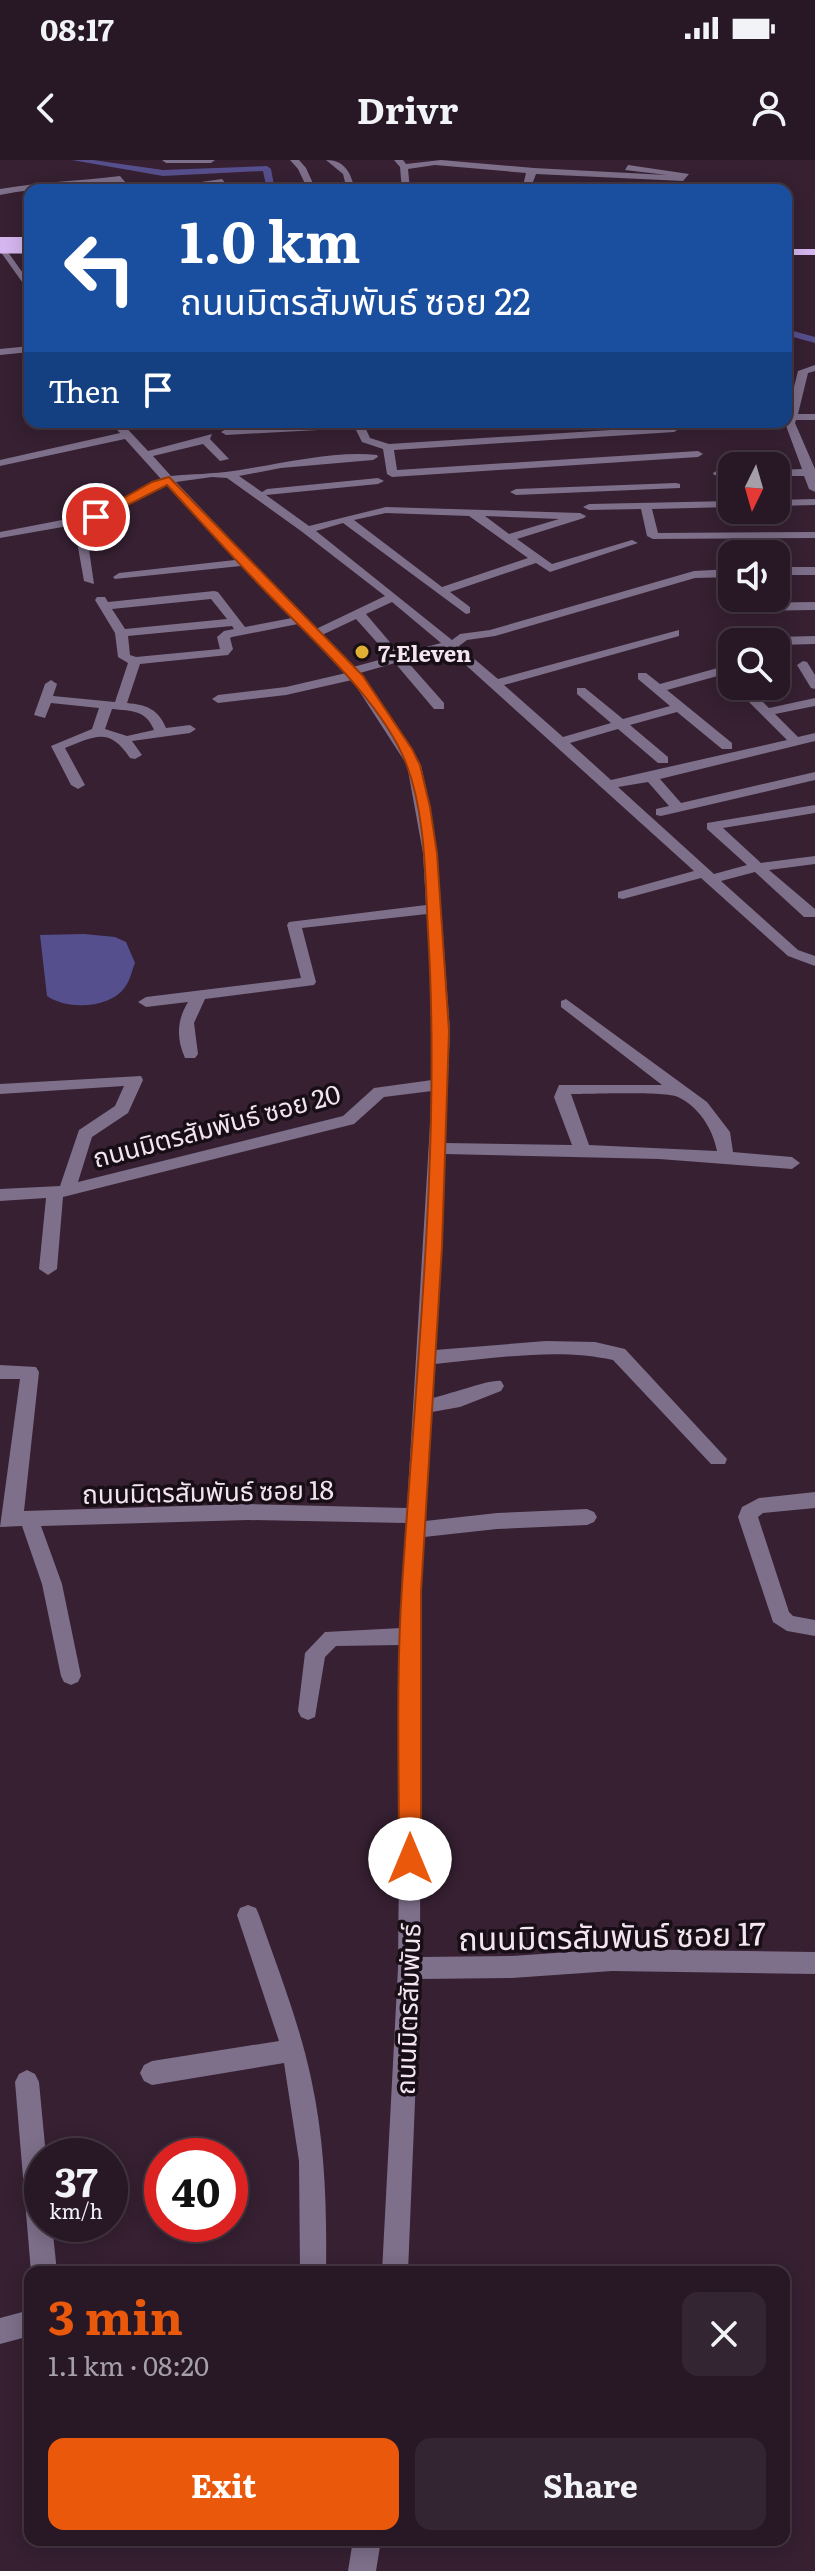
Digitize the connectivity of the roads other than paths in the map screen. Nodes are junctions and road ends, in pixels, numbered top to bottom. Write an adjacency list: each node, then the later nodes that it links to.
1 (166, 160): 2 (street)
2 (211, 160)
3 (294, 160): 18 (street)
4 (330, 160): 19 (street)
5 (458, 160): 8 (street)
6 (436, 161): 9 (street); 10 (street)
7 (401, 164): 9 (street); 20 (street)
8 (627, 164): 12 (street); 12 (street)
9 (416, 167): 13 (street)
10 (518, 170): 11 (street); 21 (street)
11 (534, 171): 12 (street); 22 (street)
12 (606, 174)
13 (419, 179)
14 (79, 184): 15 (street)
15 (124, 184)
16 (204, 184): 17 (street)
17 (223, 184)
18 (309, 184)
19 (350, 184)
20 (405, 184)
21 (516, 184)
22 (528, 184)
23 (24, 190): 24 (street)
24 (0, 192)
25 (24, 245): 28 (main road)
26 (792, 245): 27 (main road)
27 (815, 245)
28 (1, 246): 31 (street)
29 (792, 252): 30 (main road)
30 (815, 252)
31 (24, 280)
32 (24, 350): 33 (street)
33 (0, 352)
34 (815, 368): 35 (street)
35 (797, 392): 36 (street); 37 (street)
36 (815, 392)
37 (792, 413)
38 (792, 417): 39 (street)
39 (815, 417)
40 (792, 421): 50 (street)
41 (121, 428): 49 (street, ถนนมิตรสัมพันธ์)
42 (268, 428): 48 (street)
43 (360, 428): 52 (street)
44 (613, 428): 52 (street)
45 (625, 428): 57 (street)
46 (650, 428): 47 (street)
47 (674, 429)
48 (214, 431): 53 (street); 58 (street)
49 (127, 435): 53 (street, ถนนมิตรสัมพันธ์); 61 (street)
50 (798, 444): 51 (street); 63 (street)
51 (815, 444)
52 (388, 447): 65 (street)
53 (143, 453): 67 (street, ถนนมิตรสัมพันธ์)
54 (698, 454): 57 (street)
55 (272, 455): 59 (street)
56 (373, 457): 59 (street)
57 (639, 458): 62 (street); 70 (street)
58 (224, 459)
59 (338, 460): 60 (street)
60 (318, 461): 66 (street); 71 (street)
61 (2, 463)
62 (466, 469): 65 (street); 69 (street)
63 (812, 472): 64 (street); 74 (street)
64 (790, 473)
65 (409, 474): 73 (street)
66 (230, 475): 67 (street); 85 (street)
67 (169, 480): 84 (street); 91 (street, ถนนมิตรสัมพันธ์)
68 (378, 481): 71 (street)
69 (472, 484)
70 (651, 485): 72 (street); 76 (street)
71 (326, 486): 75 (street)
72 (676, 486)
73 (413, 487)
74 (815, 489)
75 (267, 492)
76 (516, 492)
77 (815, 502): 78 (street)
78 (790, 503)
79 (718, 504): 80 (street)
80 (646, 506): 81 (street); 87 (street)
81 (589, 507)
82 (471, 512): 83 (street); 88 (street); 88 (street)
83 (345, 519): 85 (street); 97 (street)
84 (79, 521): 86 (street); 96 (street)
85 (308, 530): 98 (street)
86 (0, 535)
87 (815, 535)
88 (508, 538): 90 (street)
89 (632, 543): 90 (street)
90 (537, 559): 97 (street)
91 (244, 562): 95 (street); 103 (street, ถนนมิตรสัมพันธ์)
92 (790, 571): 93 (street)
93 (815, 571)
94 (718, 574): 110 (street)
95 (119, 577)
96 (90, 581)
97 (441, 591): 101 (street)
98 (393, 597): 102 (street); 110 (street)
99 (790, 606): 100 (street)
100 (815, 606)
101 (466, 610)
102 (358, 613): 106 (street); 111 (street)
103 (301, 620): 104 (street); 106 (street, ถนนมิตรสัมพันธ์)
104 (238, 627): 105 (street); 105 (street); 112 (street)
105 (121, 633): 112 (street)
106 (316, 633): 114 (street, ถนนมิตรสัมพันธ์)
107 (675, 633): 118 (street)
108 (815, 640): 109 (street)
109 (790, 641)
110 (452, 644): 111 (street); 118 (street)
111 (394, 658): 114 (street); 127 (street)
112 (135, 661): 126 (street)
113 (803, 665): 119 (street)
114 (351, 670): 123 (street); 153 (street, ถนนมิตรสัมพันธ์)
115 (718, 672): 120 (street)
116 (642, 676): 120 (street)
117 (51, 684): 122 (street)
118 (494, 684): 138 (street)
119 (815, 685)
120 (658, 689): 128 (street)
121 (581, 691): 131 (street)
122 (46, 699): 126 (street); 130 (street)
123 (218, 699)
124 (754, 700): 129 (street)
125 (815, 702): 129 (street)
126 (114, 705): 133 (street); 134 (street)
127 (439, 706)
128 (679, 707): 131 (street); 139 (street)
129 (767, 712): 137 (street)
130 (40, 715)
131 (621, 725): 138 (street); 141 (street)
132 (190, 729): 134 (street)
133 (98, 731): 140 (street); 144 (street)
134 (162, 733): 135 (street)
135 (133, 737)
136 (815, 737): 137 (street)
137 (795, 741): 143 (street)
138 (561, 744): 145 (street)
139 (727, 746)
140 (135, 755)
141 (663, 760)
142 (815, 776): 146 (street)
143 (651, 777): 145 (street); 146 (street)
144 (78, 785)
145 (610, 787): 151 (street)
146 (678, 808): 148 (street)
147 (815, 809): 150 (street)
148 (661, 812)
149 (815, 860): 150 (street)
150 (760, 869): 151 (street); 154 (street)
151 (713, 879): 152 (street); 155 (street)
152 (623, 895)
153 (433, 909): 156 (street); 160 (street, ถนนมิตรสัมพันธ์)
154 (815, 913)
155 (815, 961)
156 (200, 996): 157 (street); 159 (street)
157 (146, 1002)
158 (566, 1004): 162 (street)
159 (190, 1054)
160 (438, 1085): 163 (street, ถนนมิตรสัมพันธ์); 167 (street, ถนนมิตรสัมพันธ์ ซอย 20)
161 (0, 1089): 167 (street)
162 (681, 1090): 164 (street); 165 (street)
163 (436, 1148): 164 (street); 170 (street, ถนนมิตรสัมพันธ์)
164 (582, 1149): 165 (street)
165 (726, 1156): 166 (street)
166 (792, 1163)
167 (61, 1192): 168 (street, ถนนมิตรสัมพันธ์ ซอย 20); 169 (street)
168 (0, 1195)
169 (48, 1269)
170 (424, 1358): 173 (street, ถนนมิตรสัมพันธ์); 174 (street)
171 (0, 1372): 177 (street)
172 (495, 1386): 173 (street)
173 (422, 1407): 178 (street, ถนนมิตรสัมพันธ์)
174 (718, 1459)
175 (815, 1500): 179 (street)
176 (587, 1517): 178 (street, ถนนมิตรสัมพันธ์ ซอย 18)
177 (14, 1519): 178 (street, ถนนมิตรสัมพันธ์ ซอย 18); 181 (street)
178 (417, 1523): 180 (street, ถนนมิตรสัมพันธ์)
179 (815, 1628)
180 (413, 1636): 182 (street); 185 (street, ถนนมิตรสัมพันธ์)
181 (71, 1676)
182 (308, 1711)
183 (248, 1915): 186 (street)
184 (815, 1963): 185 (street, ถนนมิตรสัมพันธ์ ซอย 17)
185 (409, 1968): 191 (street, ถนนมิตรสัมพันธ์)
186 (293, 2050): 187 (street); 190 (street)
187 (152, 2073)
188 (27, 2082): 189 (street)
189 (43, 2266)
190 (313, 2266)
191 (395, 2266)
192 (24, 2325): 193 (street)
193 (0, 2331)
194 (366, 2546): 195 (street)
195 (362, 2571)

